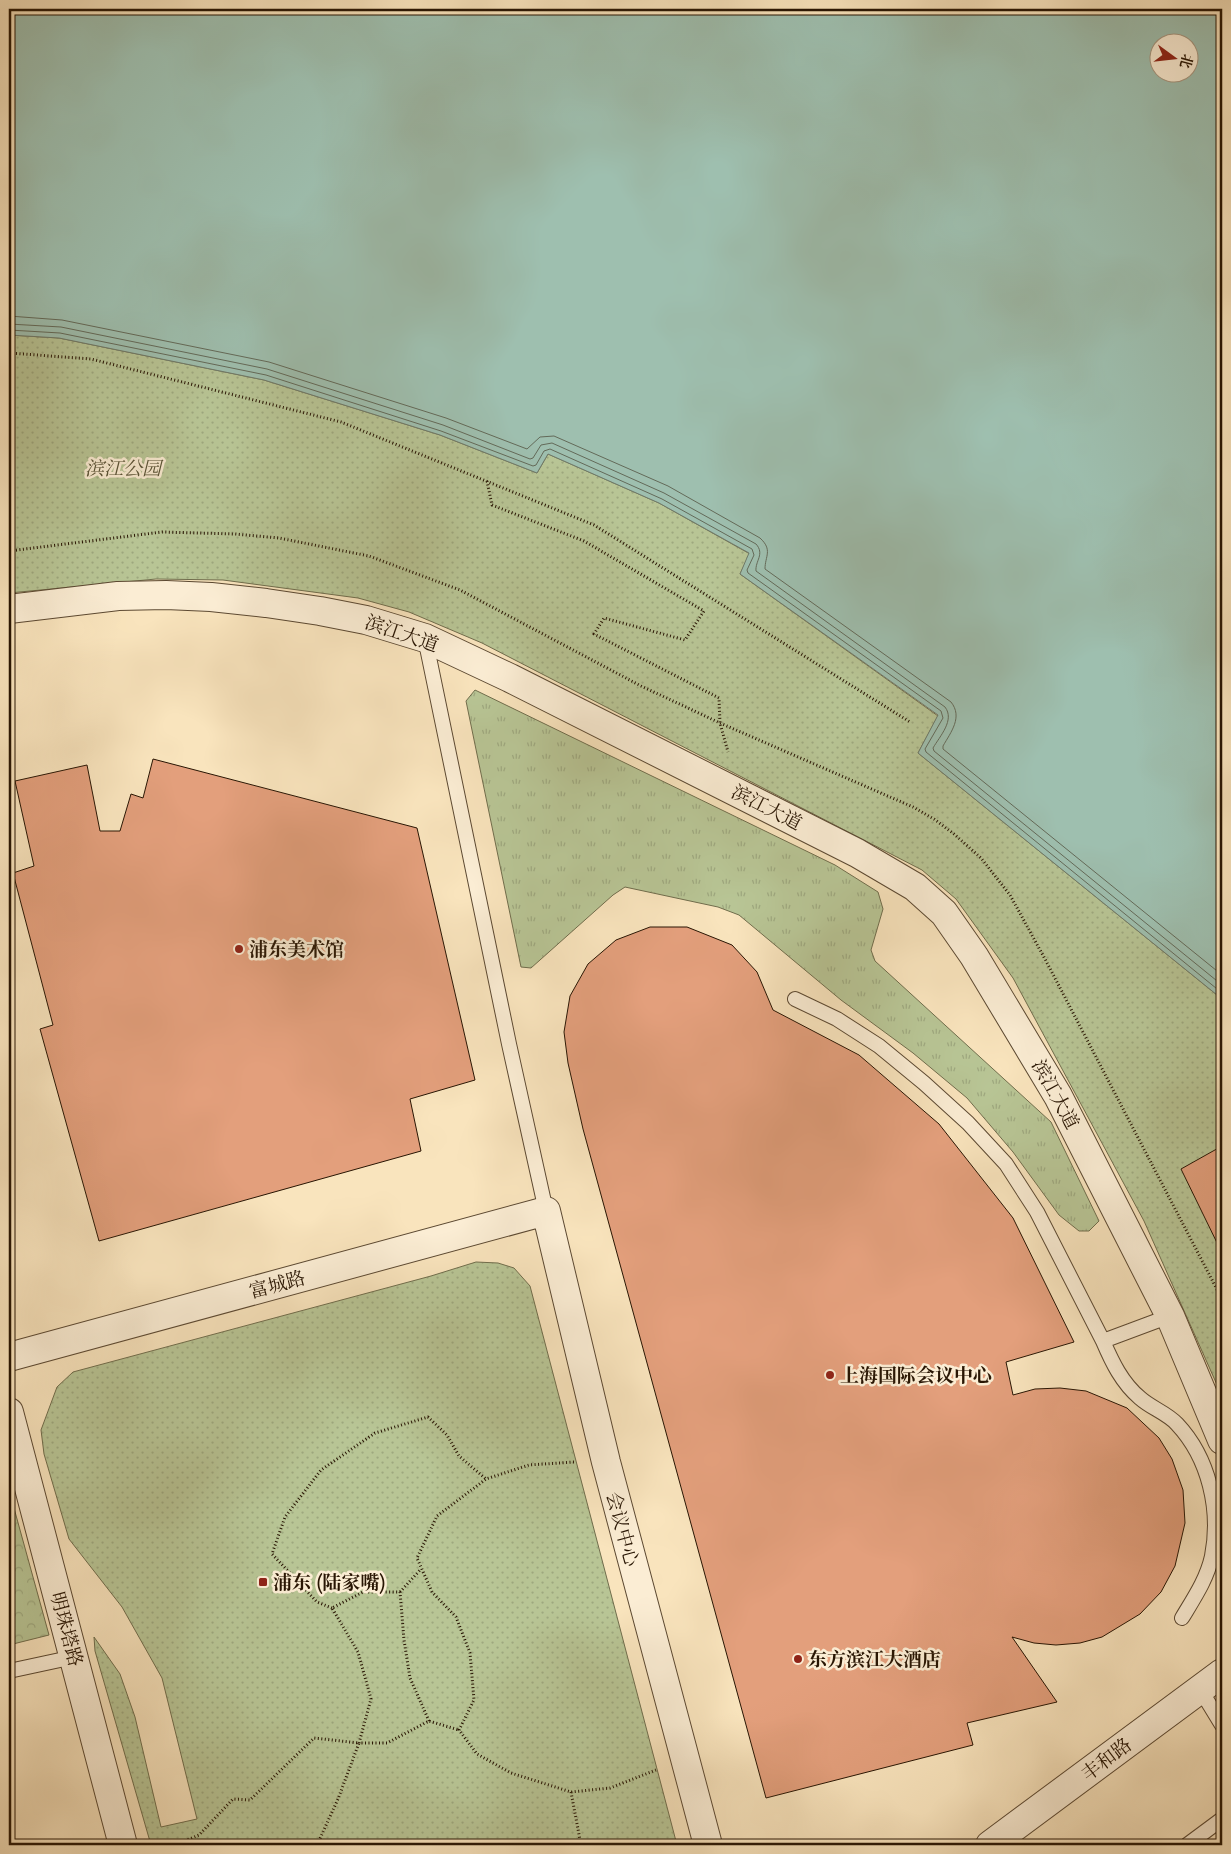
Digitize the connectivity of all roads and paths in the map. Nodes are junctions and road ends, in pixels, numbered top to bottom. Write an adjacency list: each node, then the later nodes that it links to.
1 (9, 354): 2 (path)
2 (487, 481): 5 (path); 6 (path)
3 (9, 609): 4 (street, 滨江大道)
4 (425, 638): 6 (street, 滨江大道); 8 (lane)
5 (910, 722)
6 (740, 793): 9 (street, 滨江大道)
7 (795, 999): 10 (lane)
8 (546, 1211): 11 (street, 富城路); 14 (street, 会议中心)
9 (1170, 1316): 10 (lane); 13 (street, 滨江大道)
10 (1103, 1341): 19 (lane)
11 (9, 1357)
12 (9, 1412): 20 (street, 明珠塔路)
13 (1222, 1440)
14 (606, 1462): 15 (path); 28 (street, 会议中心)
15 (486, 1479): 16 (path); 18 (path)
16 (421, 1569): 17 (path); 26 (path)
17 (400, 1592): 18 (path); 24 (path)
18 (332, 1608): 27 (path)
19 (1182, 1618)
20 (74, 1657): 21 (lane); 31 (street, 明珠塔路)
21 (9, 1672)
22 (1222, 1673): 23 (street, 丰和路)
23 (1200, 1689): 25 (lane); 36 (street, 丰和路)
24 (429, 1721): 26 (path); 27 (path)
25 (1222, 1725)
26 (459, 1730): 29 (path)
27 (359, 1743): 32 (path); 33 (path)
28 (684, 1760): 29 (path); 35 (street, 会议中心)
29 (571, 1792): 34 (path)
30 (1222, 1819): 37 (lane)
31 (123, 1845)
32 (175, 1845)
33 (317, 1845)
34 (581, 1845)
35 (708, 1845)
36 (990, 1845)
37 (1186, 1845)

